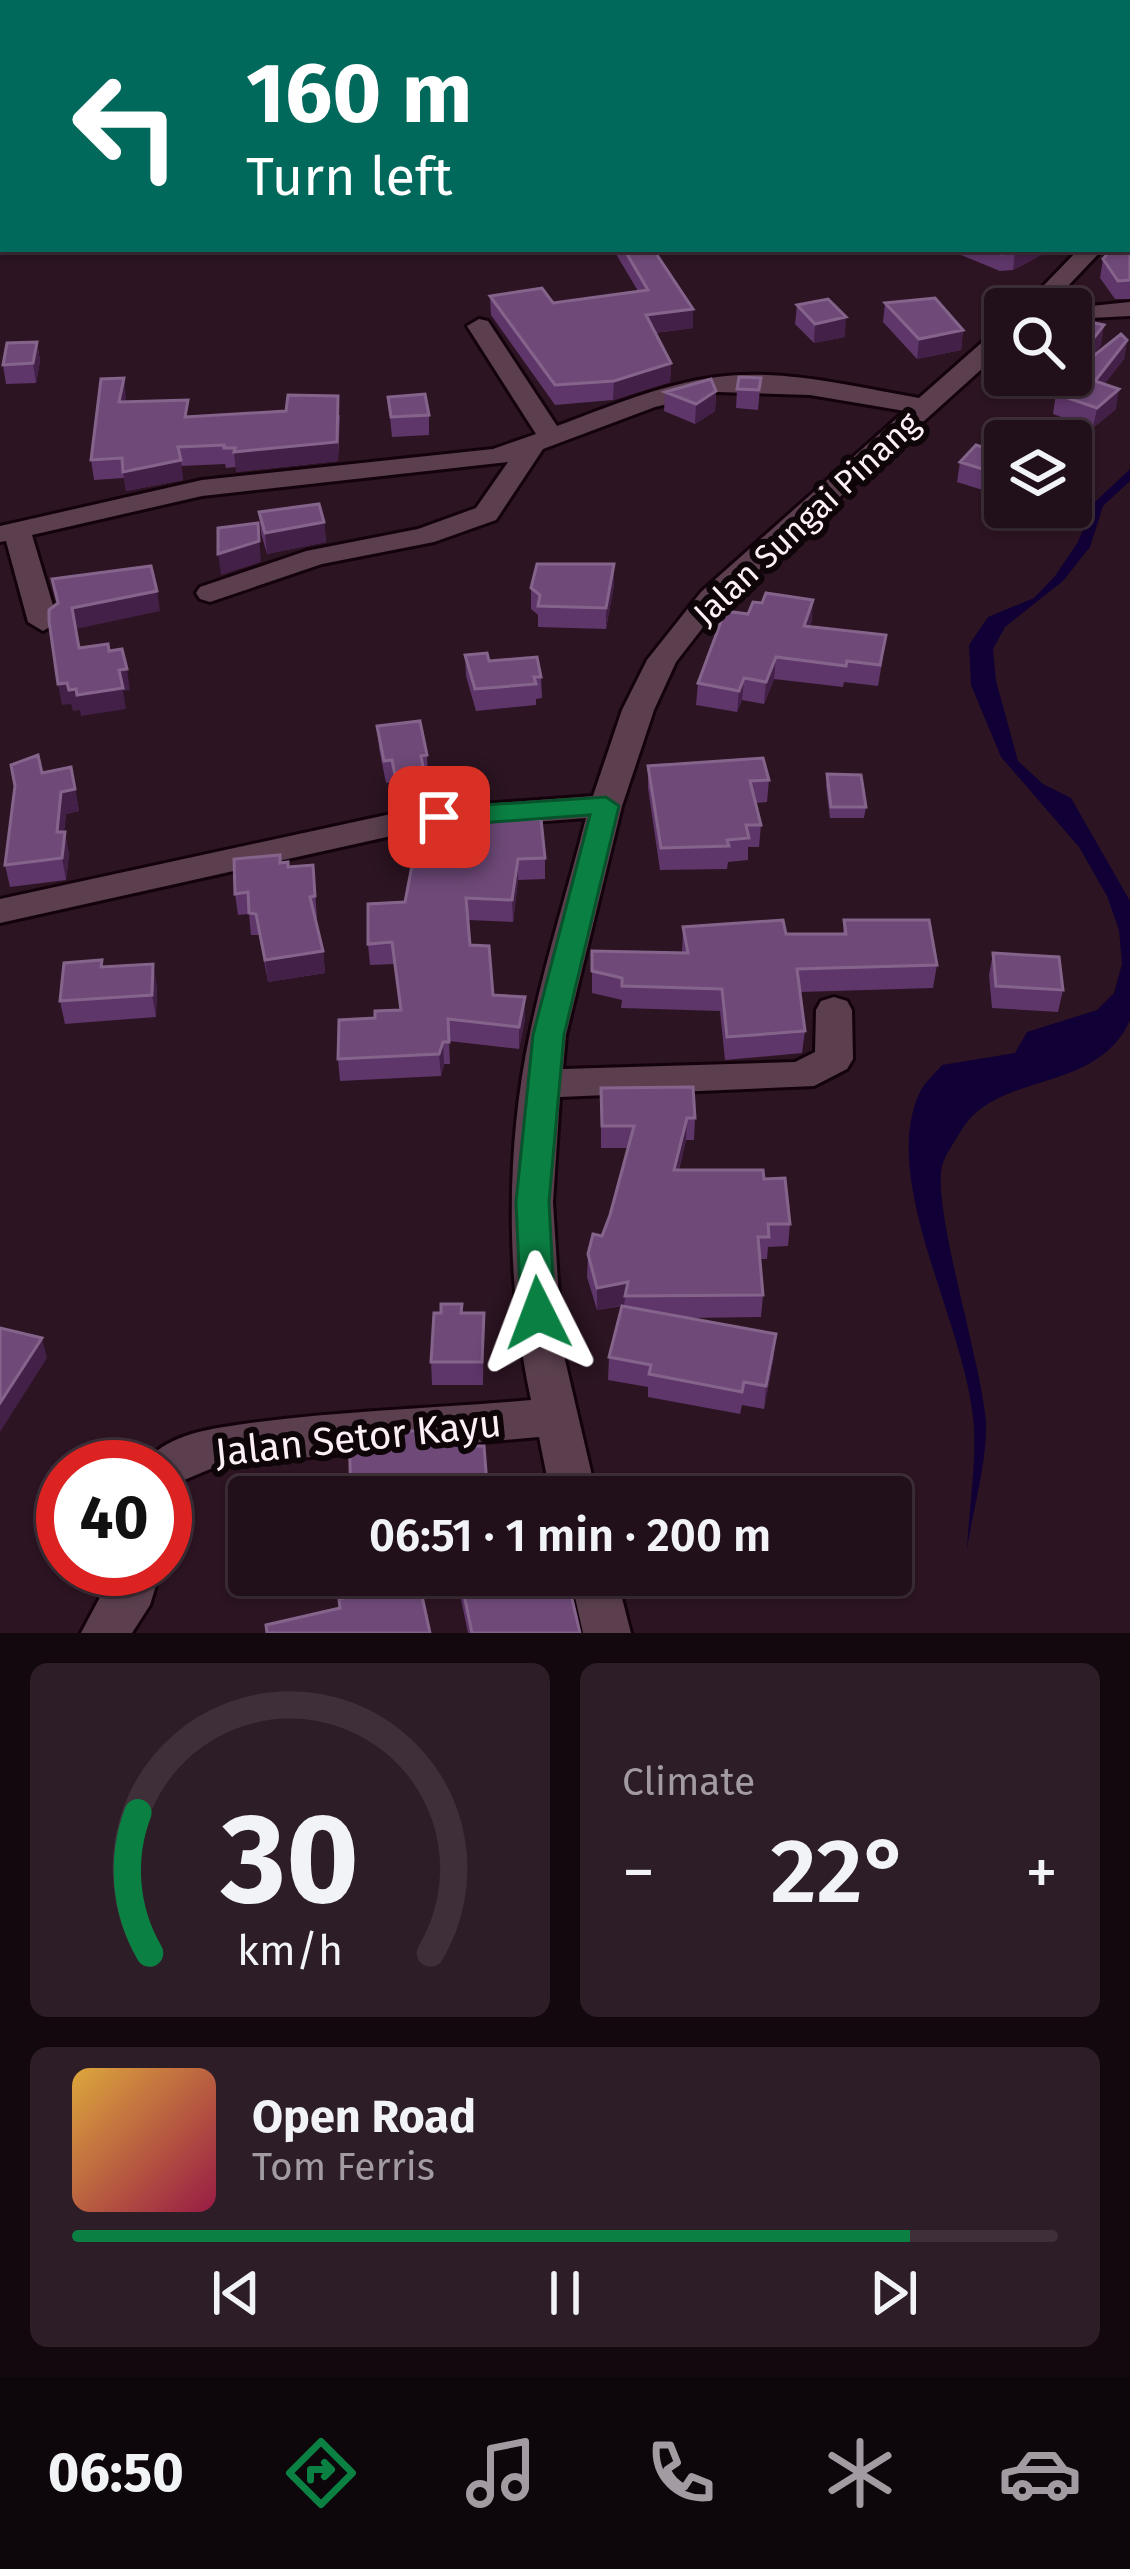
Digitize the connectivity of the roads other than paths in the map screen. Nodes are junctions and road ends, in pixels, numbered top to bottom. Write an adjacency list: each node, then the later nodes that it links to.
1 (1080, 252): 2 (street)
2 (1050, 288)
3 (1130, 309): 4 (street)
4 (1092, 311)
5 (479, 326): 8 (street)
6 (984, 353): 7 (street, Jalan Sungai Pinang)
7 (926, 407): 8 (street); 12 (street, Jalan Sungai Pinang)
8 (542, 442): 9 (street); 10 (street)
9 (8, 532): 11 (street)
10 (210, 593)
11 (43, 622)
12 (606, 806): 13 (street); 15 (street, Jalan Sungai Pinang)
13 (0, 911)
14 (834, 1010): 15 (street)
15 (543, 1084): 16 (street, Jalan Sungai Pinang)
16 (554, 1418): 17 (street, Jalan Setor Kayu); 18 (street, Jalan Sungai Pinang)
17 (192, 1455)
18 (569, 1476)
19 (130, 1596): 21 (street)
20 (598, 1596): 22 (street)
21 (105, 1633)
22 (607, 1633)

